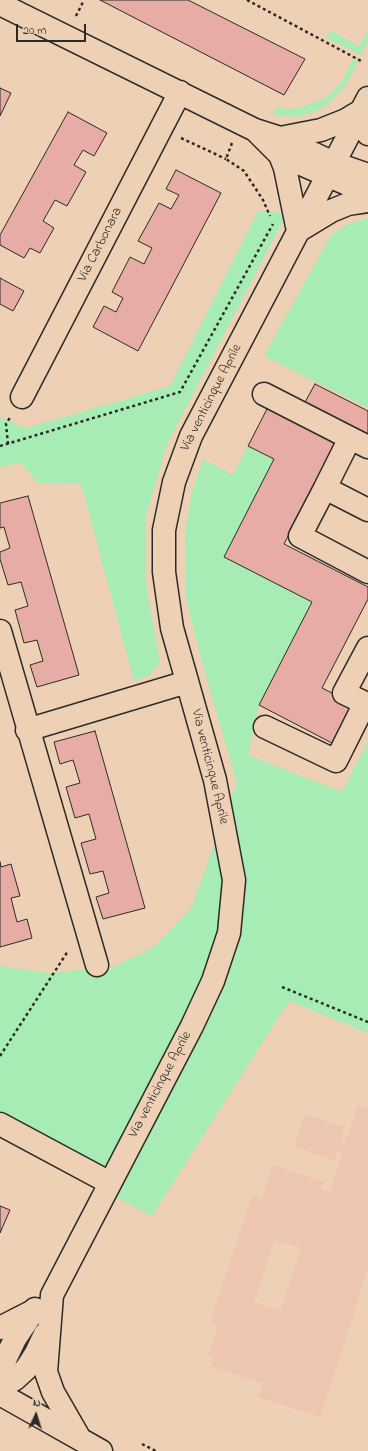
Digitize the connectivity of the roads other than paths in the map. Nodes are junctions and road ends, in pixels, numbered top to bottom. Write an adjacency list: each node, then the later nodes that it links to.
1 (0, 4): 2 (street)
2 (180, 92): 5 (street); 12 (street, Via Carbonara)
3 (365, 104): 4 (street); 5 (street); 6 (street, Via venticinque Aprile)
4 (368, 134)
5 (280, 147): 6 (street); 10 (street)
6 (330, 170): 7 (street); 8 (street); 10 (street, Via venticinque Aprile)
7 (368, 175)
8 (368, 193)
9 (368, 201): 10 (street)
10 (298, 231): 19 (street, Via venticinque Aprile)
11 (264, 394): 13 (street)
12 (22, 397)
13 (359, 443): 14 (street)
14 (325, 488): 15 (street); 16 (street)
15 (368, 510)
16 (368, 572)
17 (0, 631): 21 (street)
18 (368, 648): 20 (street)
19 (187, 682): 21 (street); 24 (street, Via venticinque Aprile)
20 (265, 727)
21 (27, 730): 22 (street)
22 (97, 966)
23 (0, 1124): 24 (street)
24 (110, 1183): 25 (street, Via venticinque Aprile)
25 (43, 1315): 26 (street, Via venticinque Aprile); 27 (street, Via venticinque Aprile); 28 (street, Via venticinque Aprile); 30 (street)
26 (0, 1328)
27 (0, 1376)
28 (0, 1388)
29 (0, 1394): 30 (street)
30 (80, 1439): 31 (street)
31 (101, 1451)

